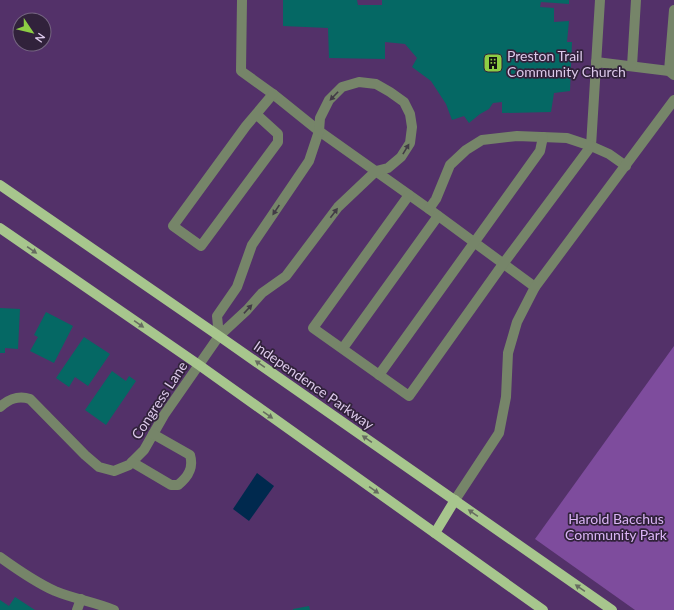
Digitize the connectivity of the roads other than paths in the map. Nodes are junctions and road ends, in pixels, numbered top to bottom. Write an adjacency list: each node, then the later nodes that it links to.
1 (242, 0): 8 (street)
2 (600, 0): 5 (street)
3 (636, 0): 6 (street)
4 (674, 10): 7 (street)
5 (596, 62): 6 (street); 13 (street)
6 (632, 66): 7 (street)
7 (672, 73)
8 (273, 94): 10 (street); 11 (street)
9 (674, 100): 14 (street)
10 (256, 114): 10 (street)
11 (319, 131): 15 (street); 15 (street, one-way to 11); 24 (street, one-way to 24)
12 (543, 137): 13 (street); 18 (street); 21 (street)
13 (591, 146): 14 (street); 22 (street)
14 (626, 166): 23 (street)
15 (376, 171): 17 (street); 24 (street, Congress Lane, one-way to 15)
16 (0, 185): 24 (main road, Independence Parkway)
17 (409, 195): 18 (street); 25 (street)
18 (429, 209): 19 (street)
19 (438, 216): 21 (street); 25 (street)
20 (0, 228): 26 (main road, one-way to 26)
21 (474, 243): 22 (street); 27 (street)
22 (504, 264): 23 (street); 27 (street)
23 (535, 288): 31 (street)
24 (219, 336): 26 (street, Congress Lane); 31 (main road, Independence Parkway, one-way to 24)
25 (343, 348): 27 (street)
26 (199, 365): 29 (street, Congress Lane); 32 (main road, one-way to 32)
27 (380, 375)
28 (0, 408): 30 (street, Congress Lane)
29 (153, 434): 30 (street, Congress Lane); 30 (street)
30 (132, 462)
31 (454, 500): 32 (main road); 38 (main road, Independence Parkway, one-way to 31)
32 (435, 533): 37 (main road)
33 (2, 563): 34 (street)
34 (81, 599): 35 (street); 36 (street)
35 (77, 610)
36 (114, 610)
37 (542, 610)
38 (612, 610)

